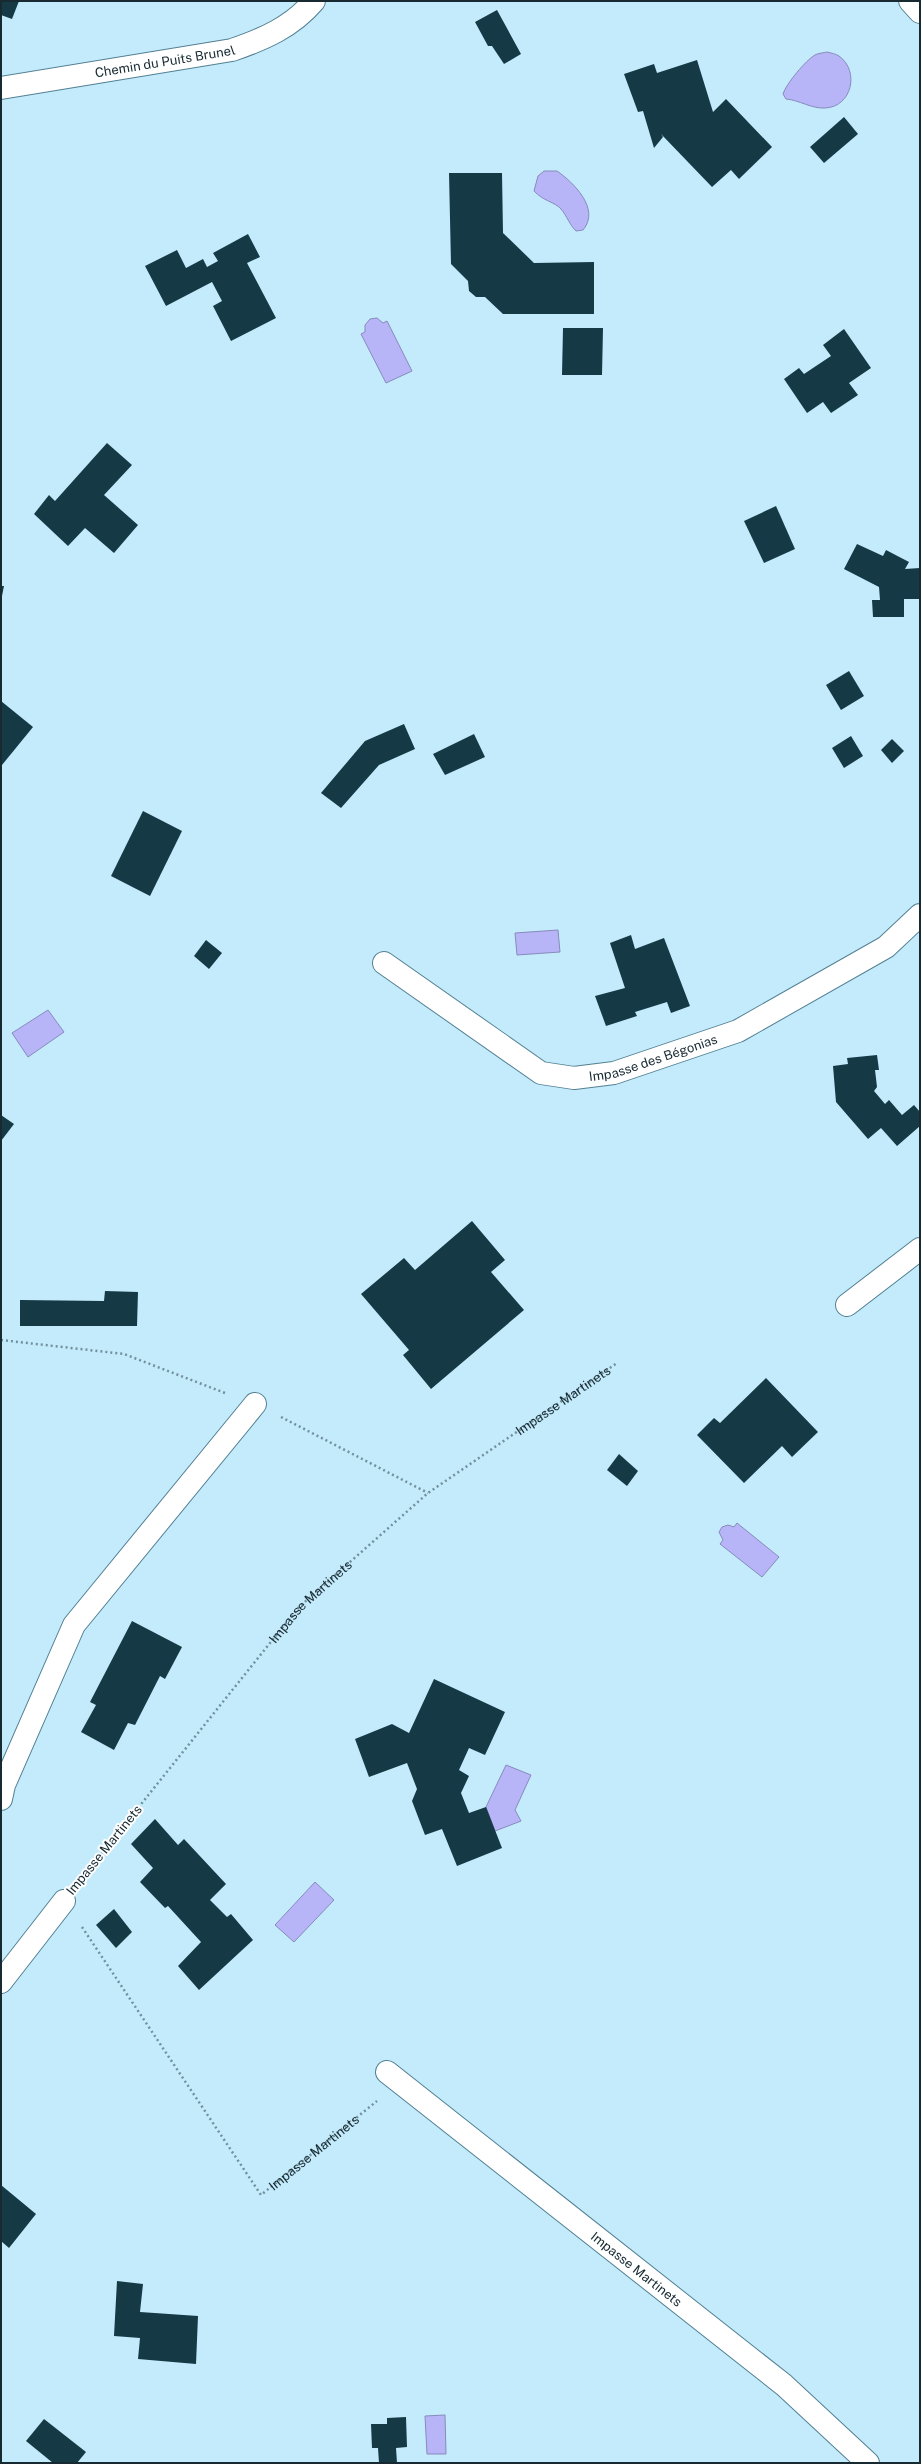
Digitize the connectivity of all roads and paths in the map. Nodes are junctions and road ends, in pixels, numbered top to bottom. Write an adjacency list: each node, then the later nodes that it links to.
1 (314, 1): 4 (street, Chemin du Puits Brunel)
2 (910, 1): 3 (street)
3 (920, 12)
4 (1, 88)
5 (920, 915): 6 (street, Impasse des Bégonias)
6 (384, 963)
7 (920, 1249): 8 (street)
8 (847, 1305)
9 (617, 1363): 12 (path, Impasse Martinets)
10 (256, 1404): 11 (street)
11 (1, 1800)
12 (64, 1901): 13 (street, Impasse Martinets); 14 (path, Impasse Martinets)
13 (1, 1982)
14 (393, 2078): 15 (street, Impasse Martinets)
15 (868, 2463)

